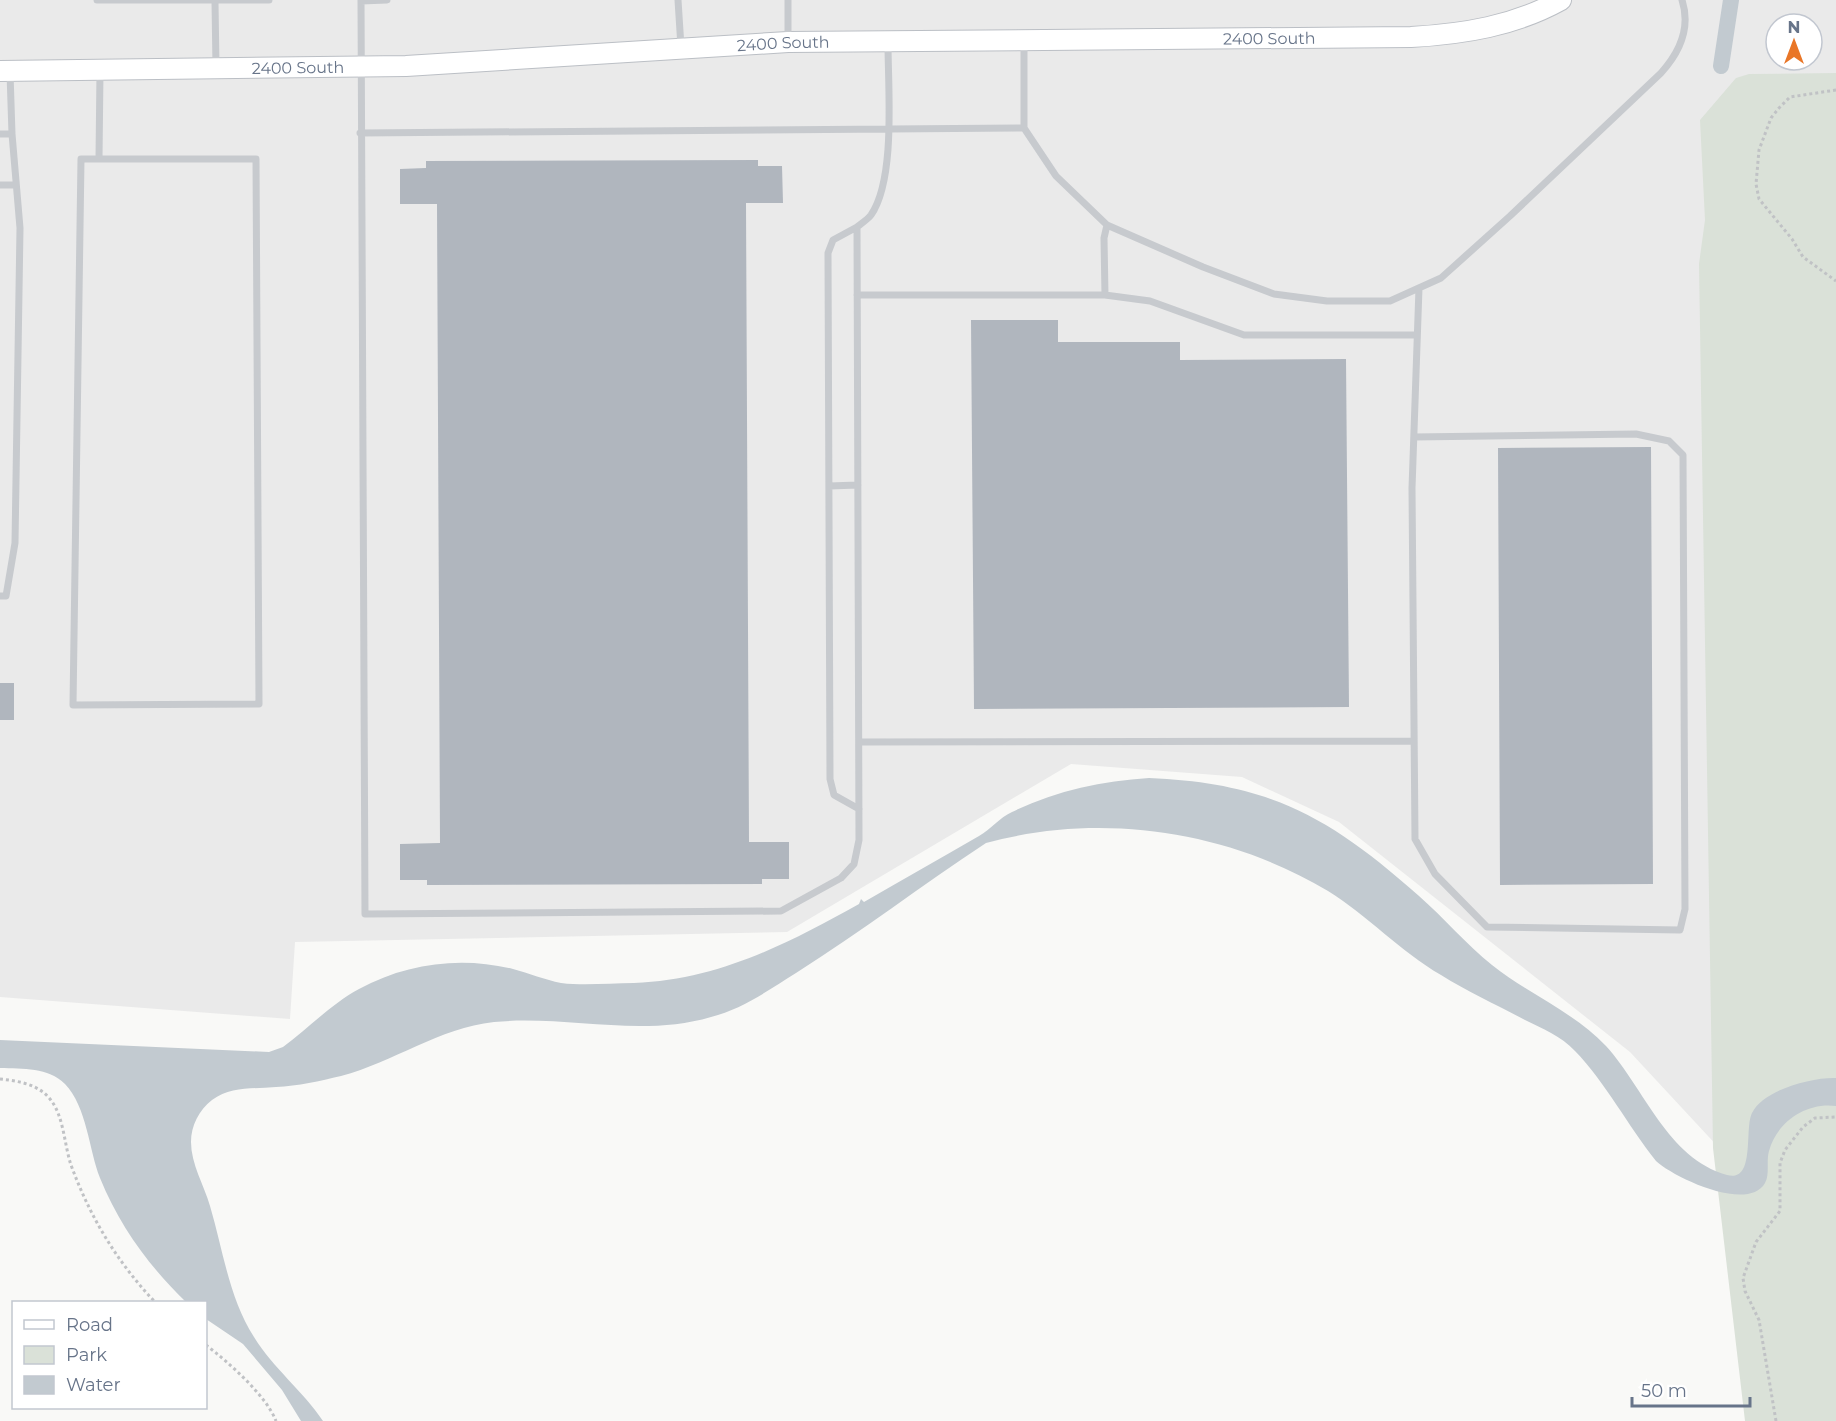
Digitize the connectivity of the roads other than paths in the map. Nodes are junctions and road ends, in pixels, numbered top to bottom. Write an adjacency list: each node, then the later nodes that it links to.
1 (97, 0): 9 (lane)
2 (269, 0): 9 (lane)
3 (387, 0): 8 (lane)
4 (678, 0): 13 (lane)
5 (788, 0): 12 (lane)
6 (1561, 0): 10 (street, 2400 South)
7 (1682, 0): 28 (lane)
8 (361, 1): 14 (lane)
9 (215, 2): 15 (lane)
10 (1024, 39): 11 (street, 2400 South); 18 (lane)
11 (888, 40): 12 (street, 2400 South); 19 (lane)
12 (788, 42): 13 (street, 2400 South)
13 (681, 47): 14 (street, 2400 South)
14 (360, 68): 15 (street, 2400 South); 20 (lane)
15 (216, 69): 17 (street, 2400 South)
16 (5, 70): 17 (street, 2400 South); 22 (lane)
17 (100, 70): 23 (lane)
18 (1024, 128): 19 (lane); 26 (lane)
19 (888, 129): 20 (lane); 27 (lane)
20 (360, 132): 38 (lane)
21 (0, 134): 22 (lane)
22 (12, 134): 25 (lane)
23 (99, 158): 23 (lane)
24 (0, 185): 25 (lane)
25 (16, 185): 35 (lane)
26 (1107, 225): 28 (lane); 30 (lane)
27 (857, 227): 29 (lane); 34 (lane)
28 (1419, 288): 31 (lane)
29 (857, 295): 30 (lane); 33 (lane)
30 (1105, 295): 31 (lane)
31 (1417, 335): 32 (lane)
32 (1414, 437): 36 (lane); 36 (lane)
33 (858, 485): 34 (lane); 37 (lane)
34 (829, 486): 38 (lane)
35 (0, 596)
36 (1414, 741): 37 (lane)
37 (859, 742): 38 (lane)
38 (859, 809)

